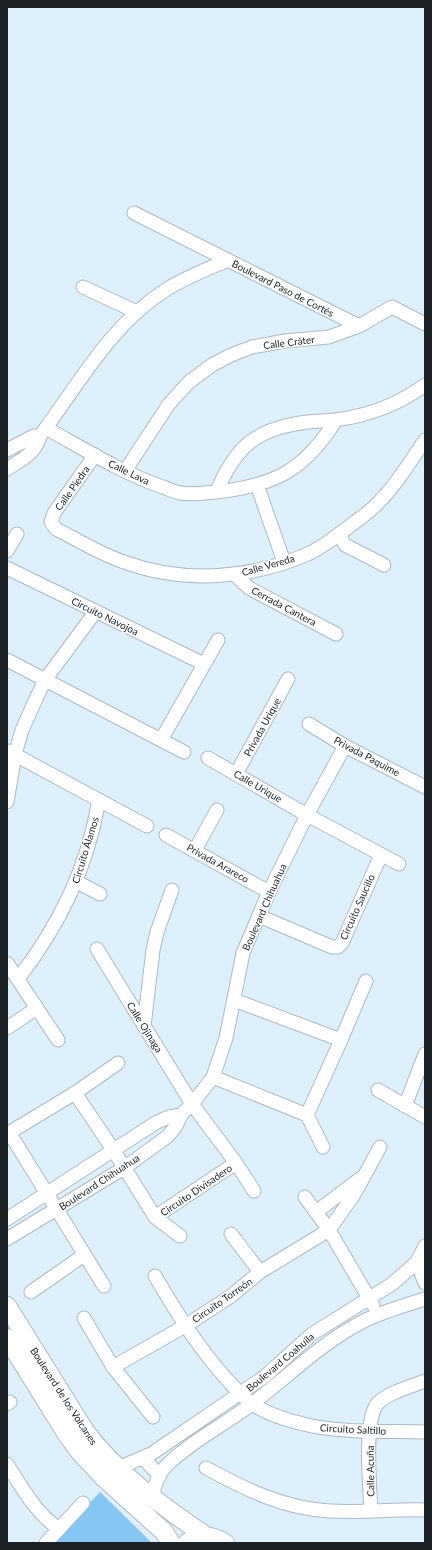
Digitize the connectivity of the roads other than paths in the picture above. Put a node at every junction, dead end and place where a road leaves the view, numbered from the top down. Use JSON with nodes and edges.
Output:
{"nodes":[{"id":1,"x":134,"y":213,"type":"dead end"},
{"id":2,"x":228,"y":260,"type":"junction"},
{"id":3,"x":83,"y":287,"type":"dead end"},
{"id":4,"x":137,"y":312,"type":"junction"},
{"id":5,"x":425,"y":324,"type":"edge"},
{"id":6,"x":359,"y":326,"type":"junction"},
{"id":7,"x":425,"y":385,"type":"edge"},
{"id":8,"x":336,"y":420,"type":"junction"},
{"id":9,"x":43,"y":432,"type":"junction"},
{"id":10,"x":425,"y":440,"type":"edge"},
{"id":11,"x":7,"y":450,"type":"edge"},
{"id":12,"x":95,"y":455,"type":"junction"},
{"id":13,"x":7,"y":469,"type":"edge"},
{"id":14,"x":125,"y":471,"type":"junction"},
{"id":15,"x":257,"y":485,"type":"junction"},
{"id":16,"x":217,"y":491,"type":"junction"},
{"id":17,"x":51,"y":522,"type":"joint"},
{"id":18,"x":17,"y":534,"type":"dead end"},
{"id":19,"x":339,"y":534,"type":"junction"},
{"id":20,"x":7,"y":551,"type":"edge"},
{"id":21,"x":284,"y":562,"type":"junction"},
{"id":22,"x":384,"y":565,"type":"dead end"},
{"id":23,"x":7,"y":568,"type":"edge"},
{"id":24,"x":234,"y":574,"type":"junction"},
{"id":25,"x":96,"y":611,"type":"junction"},
{"id":26,"x":336,"y":634,"type":"dead end"},
{"id":27,"x":218,"y":640,"type":"dead end"},
{"id":28,"x":7,"y":660,"type":"edge"},
{"id":29,"x":204,"y":664,"type":"junction"},
{"id":30,"x":288,"y":679,"type":"dead end"},
{"id":31,"x":45,"y":680,"type":"junction"},
{"id":32,"x":309,"y":724,"type":"dead end"},
{"id":33,"x":161,"y":740,"type":"junction"},
{"id":34,"x":346,"y":746,"type":"junction"},
{"id":35,"x":11,"y":752,"type":"edge"},
{"id":36,"x":184,"y":752,"type":"dead end"},
{"id":37,"x":208,"y":758,"type":"dead end"},
{"id":38,"x":236,"y":774,"type":"junction"},
{"id":39,"x":425,"y":787,"type":"edge"},
{"id":40,"x":99,"y":800,"type":"junction"},
{"id":41,"x":7,"y":802,"type":"edge"},
{"id":42,"x":217,"y":810,"type":"dead end"},
{"id":43,"x":307,"y":815,"type":"junction"},
{"id":44,"x":147,"y":826,"type":"dead end"},
{"id":45,"x":166,"y":835,"type":"dead end"},
{"id":46,"x":195,"y":850,"type":"junction"},
{"id":47,"x":381,"y":855,"type":"junction"},
{"id":48,"x":399,"y":864,"type":"dead end"},
{"id":49,"x":76,"y":882,"type":"junction"},
{"id":50,"x":172,"y":890,"type":"dead end"},
{"id":51,"x":269,"y":892,"type":"junction"},
{"id":52,"x":100,"y":894,"type":"dead end"},
{"id":53,"x":259,"y":916,"type":"junction"},
{"id":54,"x":96,"y":949,"type":"dead end"},
{"id":55,"x":7,"y":964,"type":"edge"},
{"id":56,"x":18,"y":980,"type":"junction"},
{"id":57,"x":366,"y":981,"type":"dead end"},
{"id":58,"x":234,"y":1000,"type":"junction"},
{"id":59,"x":37,"y":1008,"type":"junction"},
{"id":60,"x":144,"y":1026,"type":"junction"},
{"id":61,"x":7,"y":1028,"type":"edge"},
{"id":62,"x":58,"y":1040,"type":"dead end"},
{"id":63,"x":341,"y":1040,"type":"junction"},
{"id":64,"x":425,"y":1054,"type":"edge"},
{"id":65,"x":118,"y":1063,"type":"dead end"},
{"id":66,"x":213,"y":1077,"type":"junction"},
{"id":67,"x":378,"y":1090,"type":"dead end"},
{"id":68,"x":75,"y":1093,"type":"junction"},
{"id":69,"x":192,"y":1104,"type":"junction"},
{"id":70,"x":405,"y":1106,"type":"junction"},
{"id":71,"x":181,"y":1115,"type":"junction"},
{"id":72,"x":307,"y":1116,"type":"junction"},
{"id":73,"x":425,"y":1117,"type":"edge"},
{"id":74,"x":323,"y":1147,"type":"dead end"},
{"id":75,"x":380,"y":1147,"type":"dead end"},
{"id":76,"x":114,"y":1151,"type":"junction"},
{"id":77,"x":236,"y":1163,"type":"junction"},
{"id":78,"x":124,"y":1168,"type":"junction"},
{"id":79,"x":363,"y":1177,"type":"junction"},
{"id":80,"x":254,"y":1191,"type":"dead end"},
{"id":81,"x":46,"y":1194,"type":"junction"},
{"id":82,"x":305,"y":1197,"type":"dead end"},
{"id":83,"x":56,"y":1210,"type":"junction"},
{"id":84,"x":316,"y":1212,"type":"junction"},
{"id":85,"x":155,"y":1217,"type":"junction"},
{"id":86,"x":7,"y":1219,"type":"edge"},
{"id":87,"x":328,"y":1230,"type":"junction"},
{"id":88,"x":231,"y":1234,"type":"dead end"},
{"id":89,"x":180,"y":1236,"type":"dead end"},
{"id":90,"x":7,"y":1239,"type":"edge"},
{"id":91,"x":425,"y":1246,"type":"edge"},
{"id":92,"x":84,"y":1255,"type":"junction"},
{"id":93,"x":417,"y":1262,"type":"junction"},
{"id":94,"x":260,"y":1272,"type":"junction"},
{"id":95,"x":155,"y":1276,"type":"dead end"},
{"id":96,"x":425,"y":1283,"type":"edge"},
{"id":97,"x":104,"y":1286,"type":"dead end"},
{"id":98,"x":31,"y":1292,"type":"dead end"},
{"id":99,"x":369,"y":1299,"type":"junction"},
{"id":100,"x":425,"y":1299,"type":"edge"},
{"id":101,"x":7,"y":1306,"type":"edge"},
{"id":102,"x":379,"y":1314,"type":"junction"},
{"id":103,"x":84,"y":1318,"type":"dead end"},
{"id":104,"x":184,"y":1326,"type":"junction"},
{"id":105,"x":7,"y":1338,"type":"edge"},
{"id":106,"x":113,"y":1367,"type":"junction"},
{"id":107,"x":425,"y":1382,"type":"edge"},
{"id":108,"x":241,"y":1394,"type":"junction"},
{"id":109,"x":252,"y":1404,"type":"junction"},
{"id":110,"x":153,"y":1417,"type":"dead end"},
{"id":111,"x":369,"y":1430,"type":"junction"},
{"id":112,"x":425,"y":1432,"type":"edge"},
{"id":113,"x":143,"y":1458,"type":"junction"},
{"id":114,"x":7,"y":1464,"type":"edge"},
{"id":115,"x":206,"y":1468,"type":"dead end"},
{"id":116,"x":110,"y":1472,"type":"junction"},
{"id":117,"x":159,"y":1475,"type":"junction"},
{"id":118,"x":152,"y":1497,"type":"junction"},
{"id":119,"x":84,"y":1503,"type":"dead end"},
{"id":120,"x":425,"y":1510,"type":"edge"},
{"id":121,"x":371,"y":1511,"type":"junction"},
{"id":122,"x":180,"y":1519,"type":"junction"},
{"id":123,"x":59,"y":1529,"type":"junction"},
{"id":124,"x":206,"y":1536,"type":"junction"},
{"id":125,"x":168,"y":1537,"type":"edge"},
{"id":126,"x":46,"y":1543,"type":"edge"},
{"id":127,"x":187,"y":1543,"type":"edge"},
{"id":128,"x":225,"y":1543,"type":"edge"}],
"edges":[{"from":1,"to":2,"type":"street"},
{"from":2,"to":4,"type":"street","name":"Boulevard Paso de Cortés"},
{"from":2,"to":6,"type":"street","name":"Boulevard Paso de Cortés"},
{"from":3,"to":4,"type":"street"},
{"from":4,"to":9,"type":"street","name":"Boulevard Paso de Cortés"},
{"from":5,"to":6,"type":"street","name":"Calle Cráter"},
{"from":6,"to":14,"type":"street","name":"Calle Cráter"},
{"from":7,"to":8,"type":"street"},
{"from":8,"to":15,"type":"street","name":"Calle Lava"},
{"from":8,"to":16,"type":"street"},
{"from":9,"to":11,"type":"street"},
{"from":9,"to":12,"type":"street","name":"Calle Lava"},
{"from":9,"to":13,"type":"street","name":"Boulevard Paso de Cortés"},
{"from":10,"to":19,"type":"street","name":"Calle Vereda"},
{"from":12,"to":14,"type":"street","name":"Calle Lava"},
{"from":12,"to":17,"type":"street","name":"Calle Piedra"},
{"from":14,"to":16,"type":"street","name":"Calle Lava"},
{"from":15,"to":16,"type":"street","name":"Calle Lava"},
{"from":15,"to":21,"type":"street"},
{"from":17,"to":24,"type":"street","name":"Calle Vereda"},
{"from":18,"to":20,"type":"street"},
{"from":19,"to":21,"type":"street","name":"Calle Vereda"},
{"from":19,"to":22,"type":"street"},
{"from":21,"to":24,"type":"street","name":"Calle Vereda"},
{"from":23,"to":25,"type":"street","name":"Circuito Navojoa"},
{"from":24,"to":26,"type":"street","name":"Cerrada Cantera"},
{"from":25,"to":29,"type":"street","name":"Circuito Navojoa"},
{"from":25,"to":31,"type":"street"},
{"from":27,"to":29,"type":"street"},
{"from":28,"to":31,"type":"street"},
{"from":29,"to":33,"type":"street"},
{"from":30,"to":38,"type":"street","name":"Privada Urique"},
{"from":31,"to":33,"type":"street"},
{"from":31,"to":35,"type":"street"},
{"from":32,"to":34,"type":"street","name":"Privada Paquime"},
{"from":33,"to":36,"type":"street"},
{"from":34,"to":39,"type":"street","name":"Privada Paquime"},
{"from":34,"to":43,"type":"street","name":"Boulevard Chihuahua"},
{"from":35,"to":40,"type":"street"},
{"from":35,"to":41,"type":"street"},
{"from":37,"to":38,"type":"street","name":"Calle Urique"},
{"from":38,"to":43,"type":"street","name":"Calle Urique"},
{"from":40,"to":44,"type":"street"},
{"from":40,"to":49,"type":"street","name":"Circuito Álamos"},
{"from":42,"to":46,"type":"street"},
{"from":43,"to":47,"type":"street"},
{"from":43,"to":51,"type":"street","name":"Boulevard Chihuahua"},
{"from":45,"to":46,"type":"street","name":"Privada Arareco"},
{"from":46,"to":51,"type":"street","name":"Privada Arareco"},
{"from":47,"to":48,"type":"street"},
{"from":47,"to":53,"type":"street","name":"Circuito Saucillo"},
{"from":49,"to":52,"type":"street"},
{"from":49,"to":56,"type":"street","name":"Circuito Álamos"},
{"from":50,"to":60,"type":"street"},
{"from":51,"to":53,"type":"street","name":"Boulevard Chihuahua"},
{"from":53,"to":58,"type":"street","name":"Boulevard Chihuahua"},
{"from":54,"to":60,"type":"street","name":"Calle Ojinaga"},
{"from":55,"to":56,"type":"street"},
{"from":56,"to":59,"type":"street"},
{"from":57,"to":63,"type":"street"},
{"from":58,"to":63,"type":"street"},
{"from":58,"to":66,"type":"street","name":"Boulevard Chihuahua"},
{"from":59,"to":61,"type":"street"},
{"from":59,"to":62,"type":"street"},
{"from":60,"to":69,"type":"street","name":"Calle Ojinaga"},
{"from":63,"to":72,"type":"street"},
{"from":64,"to":70,"type":"street"},
{"from":65,"to":68,"type":"street"},
{"from":66,"to":69,"type":"street","name":"Boulevard Chihuahua"},
{"from":66,"to":72,"type":"street"},
{"from":67,"to":70,"type":"street"},
{"from":68,"to":76,"type":"street","name":"Circuito Divisadero"},
{"from":68,"to":81,"type":"street"},
{"from":69,"to":71,"type":"street","name":"Boulevard Chihuahua"},
{"from":69,"to":77,"type":"street","name":"Circuito Divisadero"},
{"from":70,"to":73,"type":"street"},
{"from":71,"to":76,"type":"street","name":"Boulevard Chihuahua"},
{"from":71,"to":78,"type":"street","name":"Boulevard Chihuahua"},
{"from":72,"to":74,"type":"street"},
{"from":75,"to":79,"type":"street"},
{"from":76,"to":78,"type":"street","name":"Circuito Divisadero"},
{"from":76,"to":81,"type":"street","name":"Boulevard Chihuahua"},
{"from":77,"to":80,"type":"street","name":"Circuito Divisadero"},
{"from":77,"to":85,"type":"street","name":"Circuito Divisadero"},
{"from":78,"to":83,"type":"street","name":"Boulevard Chihuahua"},
{"from":78,"to":85,"type":"street","name":"Circuito Divisadero"},
{"from":79,"to":84,"type":"street"},
{"from":79,"to":87,"type":"street"},
{"from":81,"to":83,"type":"street"},
{"from":81,"to":86,"type":"street","name":"Boulevard Chihuahua"},
{"from":82,"to":84,"type":"street"},
{"from":83,"to":90,"type":"street","name":"Boulevard Chihuahua"},
{"from":83,"to":92,"type":"street"},
{"from":84,"to":87,"type":"street"},
{"from":85,"to":89,"type":"street","name":"Circuito Divisadero"},
{"from":87,"to":94,"type":"street","name":"Circuito Torreón"},
{"from":87,"to":99,"type":"street"},
{"from":88,"to":94,"type":"street"},
{"from":91,"to":93,"type":"street","name":"Boulevard Coahuila"},
{"from":92,"to":97,"type":"street"},
{"from":92,"to":98,"type":"street"},
{"from":93,"to":96,"type":"street"},
{"from":93,"to":99,"type":"street","name":"Boulevard Coahuila"},
{"from":94,"to":104,"type":"street","name":"Circuito Torreón"},
{"from":95,"to":104,"type":"street","name":"Circuito Saltillo"},
{"from":99,"to":102,"type":"street"},
{"from":99,"to":108,"type":"street","name":"Boulevard Coahuila"},
{"from":100,"to":102,"type":"street","name":"Boulevard Coahuila"},
{"from":101,"to":116,"type":"street","name":"Boulevard de los Volcanes"},
{"from":102,"to":109,"type":"street","name":"Boulevard Coahuila"},
{"from":103,"to":106,"type":"street"},
{"from":104,"to":106,"type":"street","name":"Circuito Torreón"},
{"from":104,"to":108,"type":"street","name":"Circuito Saltillo"},
{"from":105,"to":116,"type":"street","name":"Boulevard de los Volcanes"},
{"from":106,"to":110,"type":"street"},
{"from":107,"to":111,"type":"street","name":"Calle Acuña"},
{"from":108,"to":109,"type":"street","name":"Circuito Saltillo"},
{"from":108,"to":113,"type":"street","name":"Boulevard Coahuila"},
{"from":109,"to":111,"type":"street","name":"Circuito Saltillo"},
{"from":109,"to":117,"type":"street","name":"Boulevard Coahuila"},
{"from":111,"to":112,"type":"street","name":"Circuito Saltillo"},
{"from":111,"to":121,"type":"street","name":"Calle Acuña"},
{"from":113,"to":116,"type":"street","name":"Boulevard Coahuila"},
{"from":113,"to":117,"type":"street"},
{"from":114,"to":123,"type":"street"},
{"from":115,"to":121,"type":"street"},
{"from":116,"to":118,"type":"street","name":"Boulevard de los Volcanes"},
{"from":116,"to":125,"type":"street","name":"Boulevard de los Volcanes"},
{"from":117,"to":118,"type":"street","name":"Boulevard Coahuila"},
{"from":118,"to":122,"type":"street","name":"Boulevard de los Volcanes"},
{"from":119,"to":123,"type":"street"},
{"from":120,"to":121,"type":"street"},
{"from":122,"to":124,"type":"street","name":"Boulevard de los Volcanes"},
{"from":122,"to":125,"type":"street"},
{"from":123,"to":126,"type":"street"},
{"from":124,"to":127,"type":"street"},
{"from":124,"to":128,"type":"street","name":"Boulevard de los Volcanes"}]}
